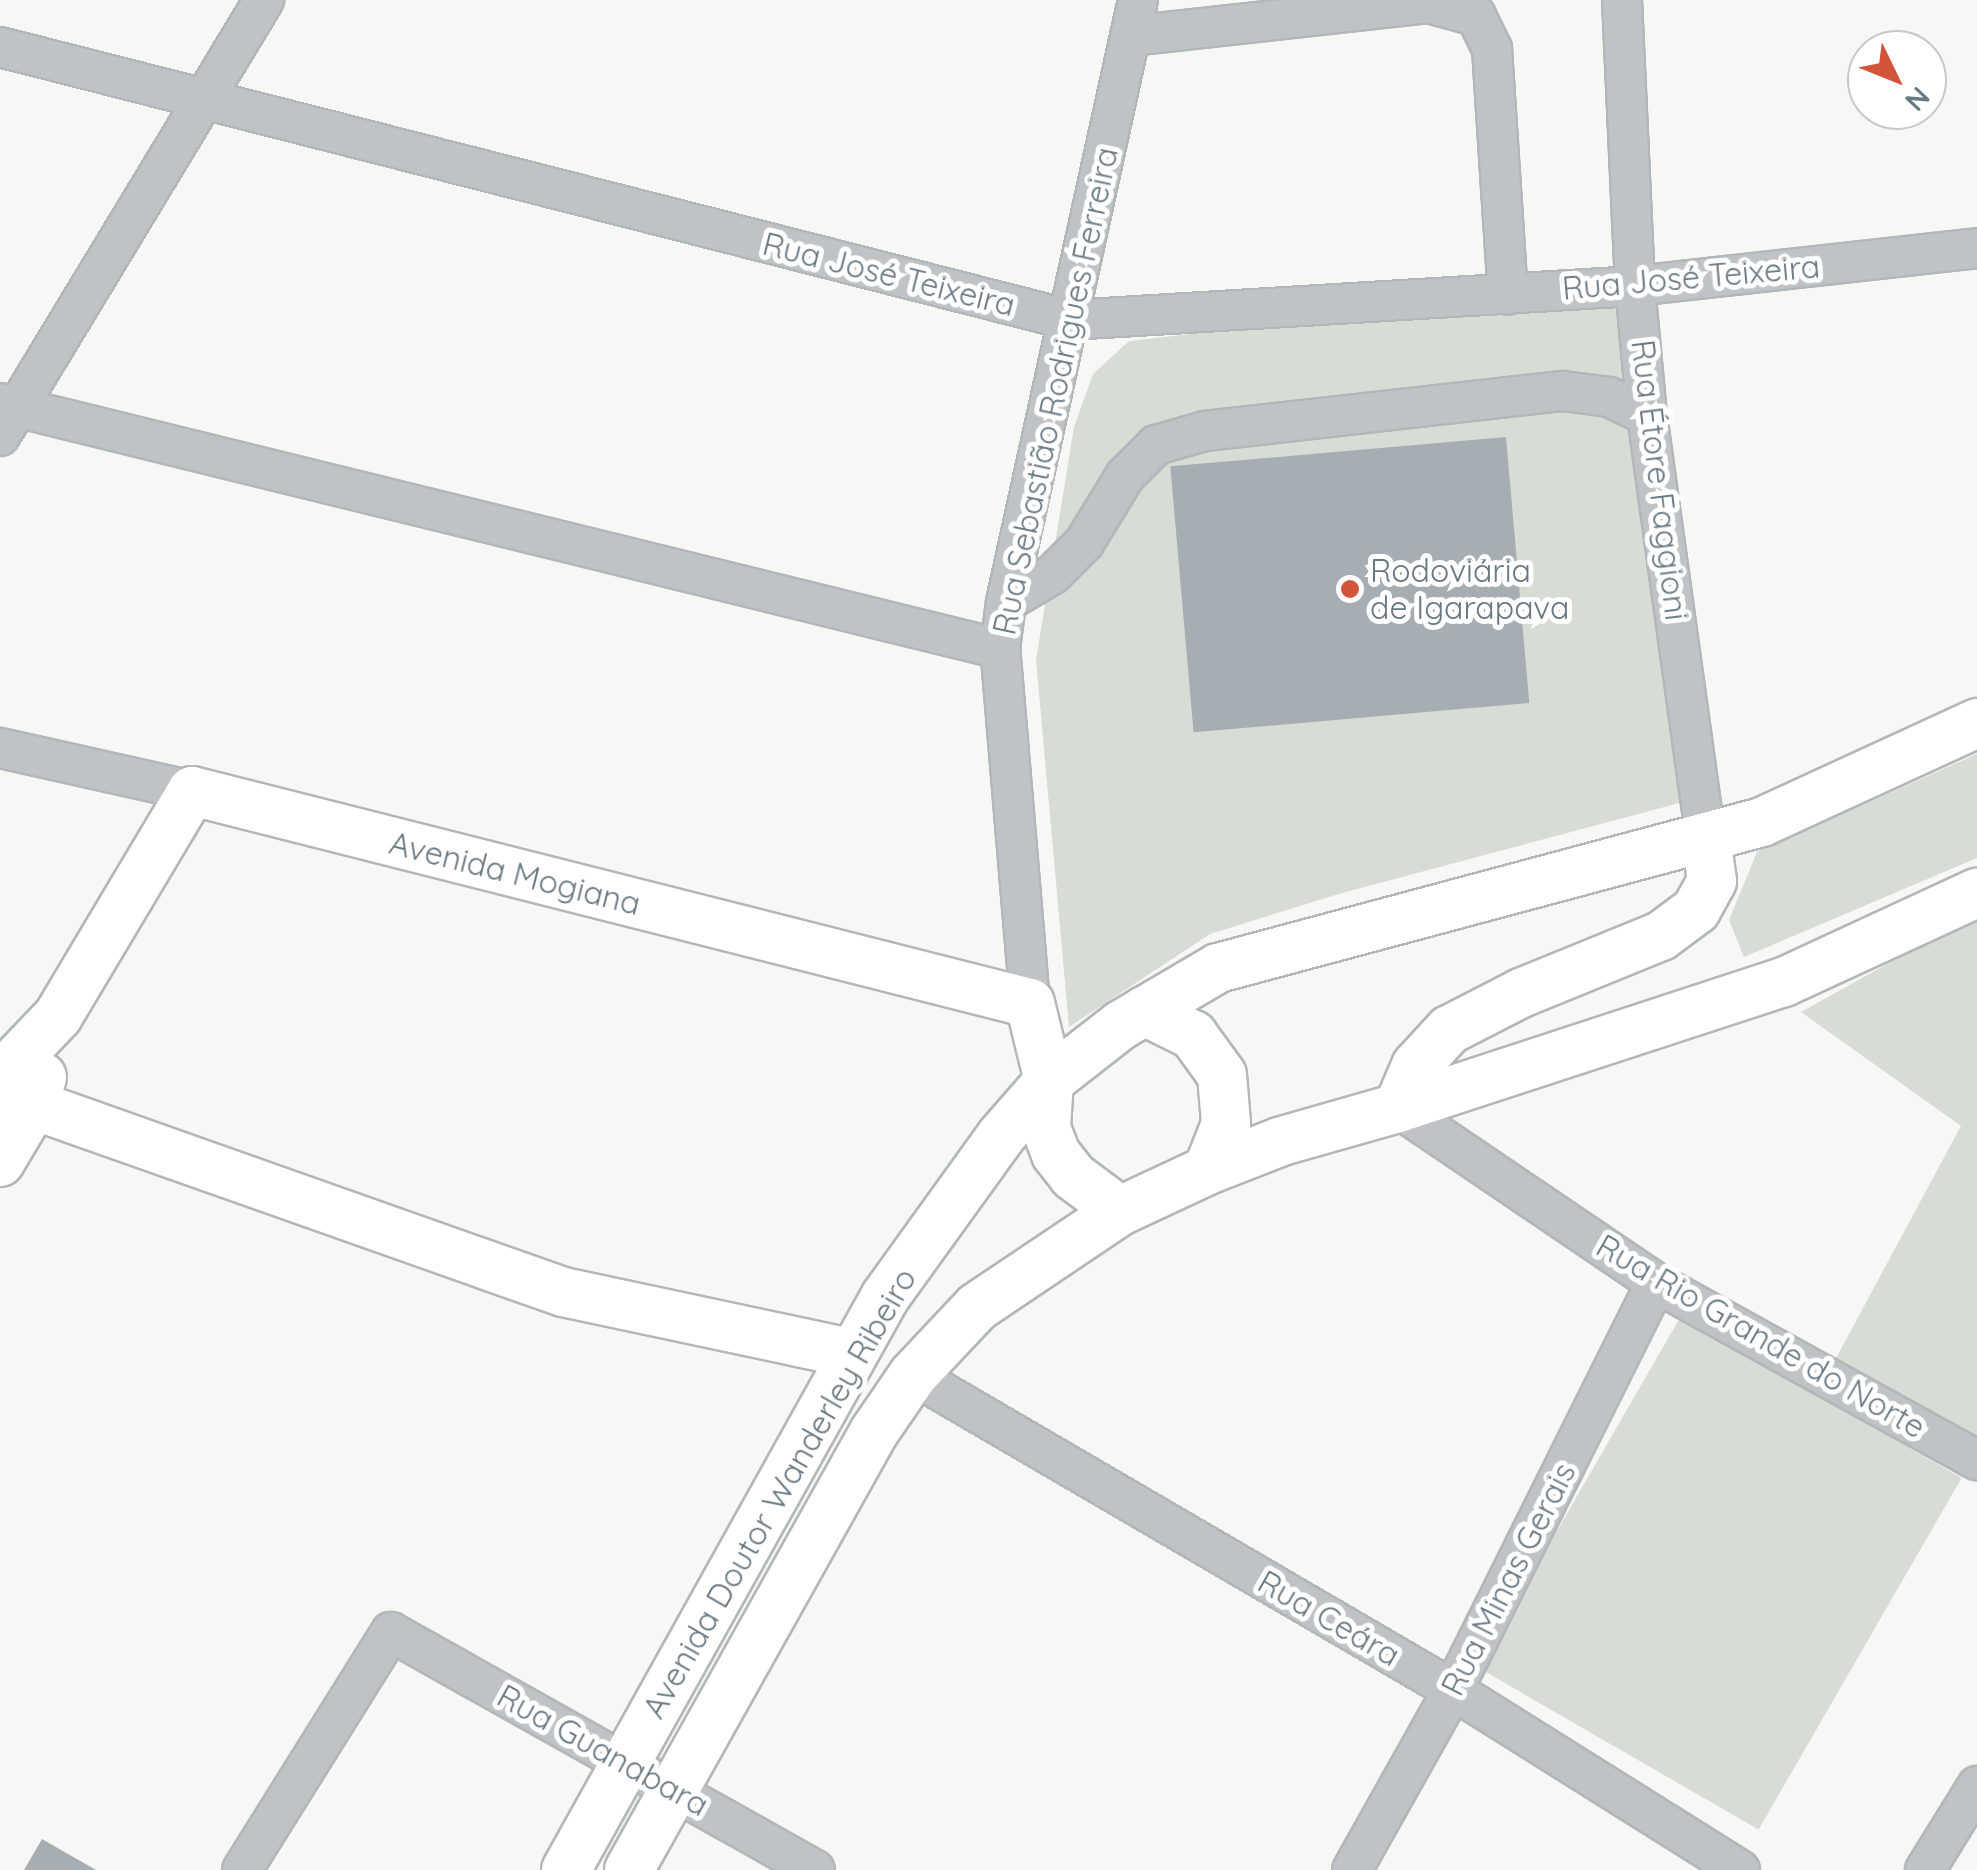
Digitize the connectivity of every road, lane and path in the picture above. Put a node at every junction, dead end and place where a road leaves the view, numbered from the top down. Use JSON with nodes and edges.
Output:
{"nodes":[{"id":1,"x":264,"y":0,"type":"edge"},
{"id":2,"x":1622,"y":0,"type":"edge"},
{"id":3,"x":1131,"y":10,"type":"edge"},
{"id":4,"x":0,"y":47,"type":"edge"},
{"id":5,"x":203,"y":101,"type":"junction"},
{"id":6,"x":1977,"y":248,"type":"edge"},
{"id":7,"x":1636,"y":286,"type":"junction"},
{"id":8,"x":1508,"y":294,"type":"junction"},
{"id":9,"x":1070,"y":320,"type":"junction"},
{"id":10,"x":6,"y":415,"type":"edge"},
{"id":11,"x":1647,"y":415,"type":"junction"},
{"id":12,"x":1006,"y":602,"type":"junction"},
{"id":13,"x":1000,"y":649,"type":"junction"},
{"id":14,"x":1977,"y":722,"type":"edge"},
{"id":15,"x":0,"y":748,"type":"edge"},
{"id":16,"x":192,"y":791,"type":"junction"},
{"id":17,"x":1706,"y":839,"type":"junction"},
{"id":18,"x":1977,"y":894,"type":"edge"},
{"id":19,"x":1030,"y":1003,"type":"junction"},
{"id":20,"x":1144,"y":1010,"type":"junction"},
{"id":21,"x":1049,"y":1081,"type":"junction"},
{"id":22,"x":11,"y":1092,"type":"edge"},
{"id":23,"x":1398,"y":1108,"type":"junction"},
{"id":24,"x":0,"y":1162,"type":"edge"},
{"id":25,"x":1208,"y":1170,"type":"junction"},
{"id":26,"x":1120,"y":1211,"type":"junction"},
{"id":27,"x":1656,"y":1283,"type":"junction"},
{"id":28,"x":851,"y":1353,"type":"junction"},
{"id":29,"x":914,"y":1375,"type":"junction"},
{"id":30,"x":1977,"y":1460,"type":"edge"},
{"id":31,"x":1454,"y":1690,"type":"junction"},
{"id":32,"x":626,"y":1762,"type":"junction"},
{"id":33,"x":1977,"y":1786,"type":"edge"},
{"id":34,"x":675,"y":1790,"type":"junction"},
{"id":35,"x":242,"y":1870,"type":"edge"},
{"id":36,"x":566,"y":1870,"type":"edge"},
{"id":37,"x":629,"y":1870,"type":"edge"},
{"id":38,"x":815,"y":1870,"type":"edge"},
{"id":39,"x":1352,"y":1870,"type":"edge"},
{"id":40,"x":1740,"y":1870,"type":"edge"},
{"id":41,"x":1925,"y":1870,"type":"edge"}],
"edges":[{"from":1,"to":5,"type":"street"},
{"from":2,"to":7,"type":"street","name":"Rua Étore Faggioni"},
{"from":3,"to":8,"type":"street"},
{"from":3,"to":9,"type":"street","name":"Rua Sebastião Rodrigues Ferreira"},
{"from":4,"to":5,"type":"street","name":"Rua José Teixeira"},
{"from":5,"to":9,"type":"street","name":"Rua José Teixeira"},
{"from":5,"to":10,"type":"street"},
{"from":6,"to":7,"type":"street","name":"Rua José Teixeira"},
{"from":7,"to":8,"type":"street","name":"Rua José Teixeira"},
{"from":7,"to":11,"type":"street","name":"Rua Étore Faggioni"},
{"from":8,"to":9,"type":"street","name":"Rua José Teixeira"},
{"from":9,"to":12,"type":"street","name":"Rua Sebastião Rodrigues Ferreira"},
{"from":10,"to":13,"type":"street"},
{"from":11,"to":12,"type":"street"},
{"from":11,"to":17,"type":"street","name":"Rua Étore Faggioni"},
{"from":12,"to":13,"type":"street","name":"Rua Sebastião Rodrigues Ferreira"},
{"from":13,"to":19,"type":"street","name":"Rua Sebastião Rodrigues Ferreira"},
{"from":14,"to":17,"type":"main road"},
{"from":15,"to":16,"type":"street","name":"Avenida Mogiana"},
{"from":16,"to":19,"type":"main road","name":"Avenida Mogiana"},
{"from":16,"to":22,"type":"main road"},
{"from":17,"to":20,"type":"main road"},
{"from":17,"to":23,"type":"main road"},
{"from":18,"to":23,"type":"main road"},
{"from":19,"to":21,"type":"main road","name":"Rua Sebastião Rodrigues Ferreira"},
{"from":20,"to":21,"type":"main road"},
{"from":20,"to":25,"type":"main road"},
{"from":21,"to":26,"type":"main road"},
{"from":21,"to":28,"type":"main road","name":"Avenida Doutor Wanderley Ribeiro"},
{"from":22,"to":24,"type":"main road"},
{"from":22,"to":28,"type":"main road"},
{"from":23,"to":25,"type":"main road"},
{"from":23,"to":27,"type":"street","name":"Rua Rio Grande do Norte"},
{"from":25,"to":26,"type":"main road"},
{"from":26,"to":29,"type":"main road","name":"Avenida Doutor Wanderley Ribeiro"},
{"from":27,"to":30,"type":"street","name":"Rua Rio Grande do Norte"},
{"from":27,"to":31,"type":"street","name":"Rua Minas Gerais"},
{"from":28,"to":32,"type":"main road","name":"Avenida Doutor Wanderley Ribeiro"},
{"from":29,"to":31,"type":"street","name":"Rua Ceára"},
{"from":29,"to":34,"type":"main road","name":"Avenida Doutor Wanderley Ribeiro"},
{"from":31,"to":39,"type":"street","name":"Rua Minas Gerais"},
{"from":31,"to":40,"type":"street","name":"Rua Ceára"},
{"from":32,"to":34,"type":"street","name":"Rua Guanabara"},
{"from":32,"to":35,"type":"street","name":"Rua Guanabara"},
{"from":32,"to":36,"type":"main road","name":"Avenida Doutor Wanderley Ribeiro"},
{"from":33,"to":41,"type":"street"},
{"from":34,"to":37,"type":"main road","name":"Avenida Doutor Wanderley Ribeiro"},
{"from":34,"to":38,"type":"street","name":"Rua Guanabara"}]}
